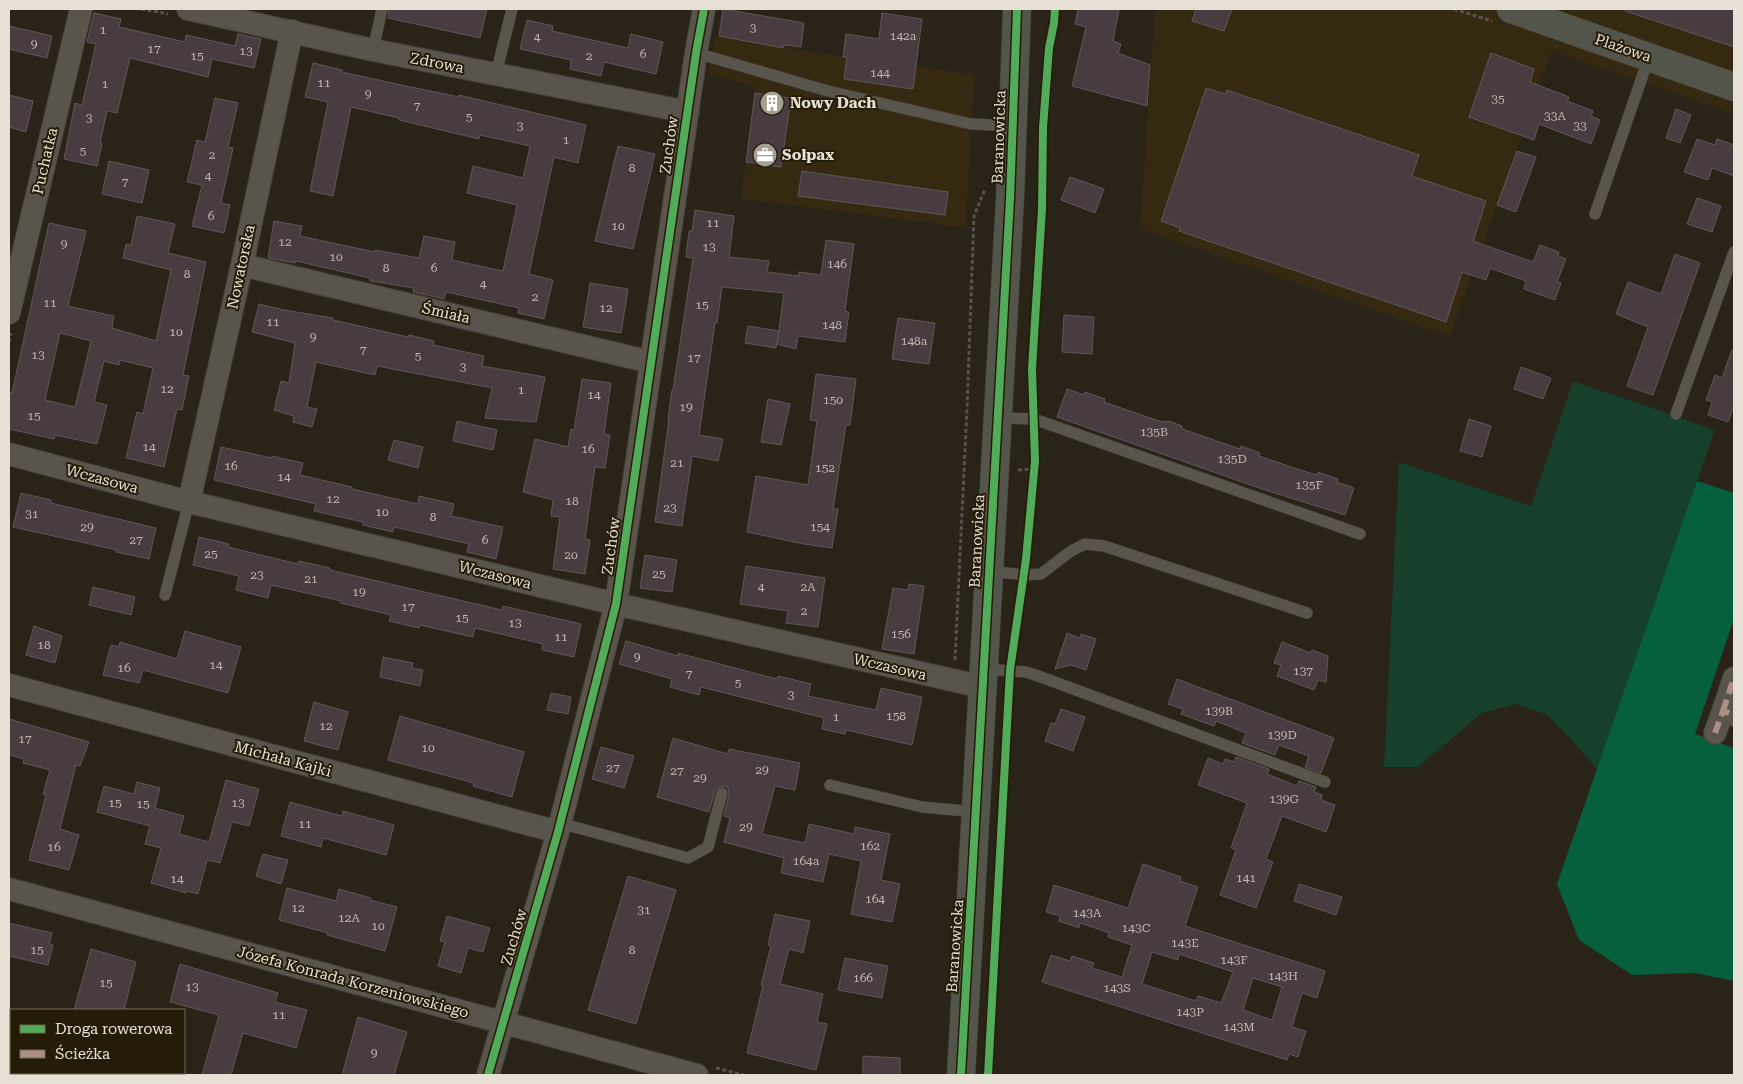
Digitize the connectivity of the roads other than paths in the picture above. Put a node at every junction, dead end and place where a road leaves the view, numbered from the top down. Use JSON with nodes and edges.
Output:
{"nodes":[{"id":1,"x":80,"y":9,"type":"edge"},
{"id":2,"x":188,"y":9,"type":"edge"},
{"id":3,"x":382,"y":9,"type":"edge"},
{"id":4,"x":512,"y":9,"type":"edge"},
{"id":5,"x":704,"y":9,"type":"edge"},
{"id":6,"x":1017,"y":9,"type":"edge"},
{"id":7,"x":1511,"y":9,"type":"edge"},
{"id":8,"x":292,"y":31,"type":"junction"},
{"id":9,"x":373,"y":50,"type":"junction"},
{"id":10,"x":696,"y":53,"type":"junction"},
{"id":11,"x":1649,"y":57,"type":"junction"},
{"id":12,"x":496,"y":74,"type":"junction"},
{"id":13,"x":1734,"y":87,"type":"edge"},
{"id":14,"x":688,"y":112,"type":"junction"},
{"id":15,"x":1013,"y":126,"type":"junction"},
{"id":16,"x":1595,"y":214,"type":"dead end"},
{"id":17,"x":1734,"y":252,"type":"edge"},
{"id":18,"x":242,"y":265,"type":"junction"},
{"id":19,"x":9,"y":313,"type":"edge"},
{"id":20,"x":650,"y":362,"type":"junction"},
{"id":21,"x":1676,"y":414,"type":"dead end"},
{"id":22,"x":997,"y":418,"type":"junction"},
{"id":23,"x":9,"y":454,"type":"edge"},
{"id":24,"x":189,"y":502,"type":"junction"},
{"id":25,"x":1360,"y":534,"type":"dead end"},
{"id":26,"x":989,"y":571,"type":"junction"},
{"id":27,"x":165,"y":595,"type":"dead end"},
{"id":28,"x":616,"y":604,"type":"junction"},
{"id":29,"x":1307,"y":613,"type":"dead end"},
{"id":30,"x":984,"y":678,"type":"junction"},
{"id":31,"x":1734,"y":678,"type":"edge"},
{"id":32,"x":9,"y":685,"type":"edge"},
{"id":33,"x":1728,"y":713,"type":"edge"},
{"id":34,"x":1715,"y":733,"type":"dead end"},
{"id":35,"x":1325,"y":782,"type":"dead end"},
{"id":36,"x":830,"y":785,"type":"dead end"},
{"id":37,"x":722,"y":793,"type":"dead end"},
{"id":38,"x":977,"y":812,"type":"junction"},
{"id":39,"x":559,"y":828,"type":"junction"},
{"id":40,"x":9,"y":889,"type":"edge"},
{"id":41,"x":504,"y":1022,"type":"junction"},
{"id":42,"x":488,"y":1075,"type":"edge"},
{"id":43,"x":697,"y":1075,"type":"edge"},
{"id":44,"x":961,"y":1075,"type":"edge"}],
"edges":[{"from":1,"to":19,"type":"street","name":"Puchatka"},
{"from":2,"to":8,"type":"street","name":"Zdrowa"},
{"from":3,"to":9,"type":"lane"},
{"from":4,"to":12,"type":"lane"},
{"from":5,"to":10,"type":"street","name":"Zuchów"},
{"from":6,"to":15,"type":"street","name":"Baranowicka"},
{"from":7,"to":11,"type":"street","name":"Plażowa"},
{"from":8,"to":9,"type":"street","name":"Zdrowa"},
{"from":8,"to":18,"type":"street","name":"Nowatorska"},
{"from":9,"to":12,"type":"street","name":"Zdrowa"},
{"from":10,"to":14,"type":"street","name":"Zuchów"},
{"from":10,"to":15,"type":"lane"},
{"from":11,"to":13,"type":"street","name":"Plażowa"},
{"from":11,"to":16,"type":"lane"},
{"from":12,"to":14,"type":"street","name":"Zdrowa"},
{"from":14,"to":20,"type":"street","name":"Zuchów"},
{"from":15,"to":22,"type":"street","name":"Baranowicka"},
{"from":17,"to":21,"type":"lane"},
{"from":18,"to":20,"type":"street","name":"Śmiała"},
{"from":18,"to":24,"type":"street","name":"Nowatorska"},
{"from":20,"to":28,"type":"street","name":"Zuchów"},
{"from":22,"to":25,"type":"lane"},
{"from":22,"to":26,"type":"street","name":"Baranowicka"},
{"from":23,"to":24,"type":"street","name":"Wczasowa"},
{"from":24,"to":27,"type":"lane"},
{"from":24,"to":28,"type":"street","name":"Wczasowa"},
{"from":26,"to":29,"type":"lane"},
{"from":26,"to":30,"type":"street","name":"Baranowicka"},
{"from":28,"to":30,"type":"street","name":"Wczasowa"},
{"from":28,"to":39,"type":"street","name":"Zuchów"},
{"from":30,"to":35,"type":"lane"},
{"from":30,"to":38,"type":"street","name":"Baranowicka"},
{"from":31,"to":33,"type":"street"},
{"from":32,"to":39,"type":"street","name":"Michała Kajki"},
{"from":33,"to":34,"type":"street"},
{"from":36,"to":38,"type":"lane"},
{"from":37,"to":39,"type":"lane"},
{"from":38,"to":44,"type":"street","name":"Baranowicka"},
{"from":39,"to":41,"type":"street","name":"Zuchów"},
{"from":40,"to":41,"type":"street","name":"Józefa Konrada Korzeniowskiego"},
{"from":41,"to":42,"type":"street","name":"Zuchów"},
{"from":41,"to":43,"type":"street","name":"Józefa Konrada Korzeniowskiego"}]}
